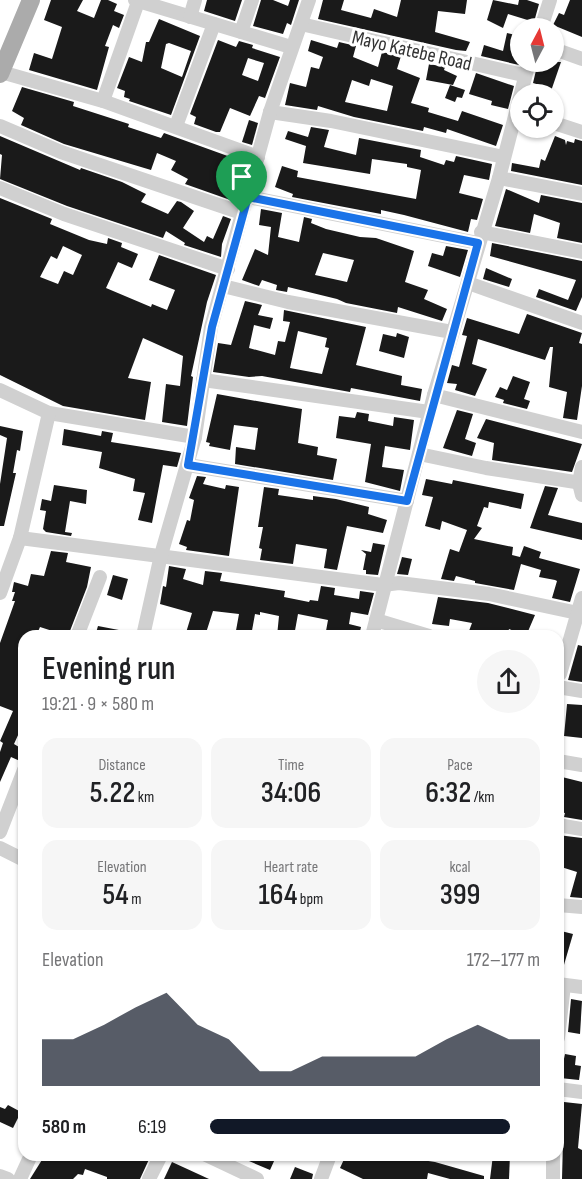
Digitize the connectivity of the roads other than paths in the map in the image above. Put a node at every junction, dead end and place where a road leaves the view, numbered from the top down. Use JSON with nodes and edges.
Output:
{"nodes":[{"id":1,"x":31,"y":0,"type":"edge"},
{"id":2,"x":195,"y":0,"type":"edge"},
{"id":3,"x":252,"y":0,"type":"edge"},
{"id":4,"x":309,"y":0,"type":"edge"},
{"id":5,"x":550,"y":0,"type":"edge"},
{"id":6,"x":136,"y":1,"type":"edge"},
{"id":7,"x":190,"y":17,"type":"junction"},
{"id":8,"x":544,"y":18,"type":"edge"},
{"id":9,"x":214,"y":24,"type":"junction"},
{"id":10,"x":301,"y":24,"type":"junction"},
{"id":11,"x":241,"y":32,"type":"junction"},
{"id":12,"x":5,"y":47,"type":"edge"},
{"id":13,"x":291,"y":47,"type":"junction"},
{"id":14,"x":564,"y":53,"type":"edge"},
{"id":15,"x":582,"y":59,"type":"edge"},
{"id":16,"x":525,"y":72,"type":"edge"},
{"id":17,"x":1,"y":73,"type":"edge"},
{"id":18,"x":524,"y":75,"type":"junction"},
{"id":19,"x":522,"y":84,"type":"edge"},
{"id":20,"x":103,"y":102,"type":"junction"},
{"id":21,"x":270,"y":112,"type":"junction"},
{"id":22,"x":0,"y":126,"type":"edge"},
{"id":23,"x":176,"y":126,"type":"junction"},
{"id":24,"x":564,"y":126,"type":"edge"},
{"id":25,"x":582,"y":132,"type":"edge"},
{"id":26,"x":510,"y":136,"type":"edge"},
{"id":27,"x":258,"y":157,"type":"junction"},
{"id":28,"x":504,"y":157,"type":"junction"},
{"id":29,"x":499,"y":178,"type":"junction"},
{"id":30,"x":0,"y":188,"type":"edge"},
{"id":31,"x":582,"y":194,"type":"edge"},
{"id":32,"x":248,"y":197,"type":"junction"},
{"id":33,"x":242,"y":213,"type":"junction"},
{"id":34,"x":479,"y":238,"type":"junction"},
{"id":35,"x":582,"y":252,"type":"edge"},
{"id":36,"x":228,"y":269,"type":"junction"},
{"id":37,"x":468,"y":283,"type":"junction"},
{"id":38,"x":223,"y":286,"type":"junction"},
{"id":39,"x":582,"y":323,"type":"edge"},
{"id":40,"x":452,"y":332,"type":"junction"},
{"id":41,"x":203,"y":380,"type":"junction"},
{"id":42,"x":0,"y":390,"type":"edge"},
{"id":43,"x":434,"y":394,"type":"junction"},
{"id":44,"x":429,"y":412,"type":"junction"},
{"id":45,"x":49,"y":413,"type":"junction"},
{"id":46,"x":582,"y":432,"type":"edge"},
{"id":47,"x":195,"y":437,"type":"junction"},
{"id":48,"x":419,"y":454,"type":"junction"},
{"id":49,"x":188,"y":465,"type":"junction"},
{"id":50,"x":582,"y":467,"type":"edge"},
{"id":51,"x":581,"y":487,"type":"edge"},
{"id":52,"x":407,"y":501,"type":"junction"},
{"id":53,"x":20,"y":538,"type":"junction"},
{"id":54,"x":161,"y":555,"type":"junction"},
{"id":55,"x":100,"y":577,"type":"dead end"},
{"id":56,"x":383,"y":585,"type":"junction"},
{"id":57,"x":0,"y":593,"type":"edge"},
{"id":58,"x":582,"y":598,"type":"edge"},
{"id":59,"x":580,"y":614,"type":"edge"},
{"id":60,"x":376,"y":620,"type":"junction"},
{"id":61,"x":79,"y":630,"type":"edge"},
{"id":62,"x":144,"y":630,"type":"edge"},
{"id":63,"x":374,"y":630,"type":"edge"},
{"id":64,"x":409,"y":630,"type":"edge"},
{"id":65,"x":564,"y":661,"type":"edge"},
{"id":66,"x":564,"y":681,"type":"edge"},
{"id":67,"x":582,"y":691,"type":"edge"},
{"id":68,"x":564,"y":762,"type":"edge"},
{"id":69,"x":582,"y":765,"type":"edge"},
{"id":70,"x":18,"y":786,"type":"edge"},
{"id":71,"x":564,"y":826,"type":"edge"},
{"id":72,"x":582,"y":830,"type":"edge"},
{"id":73,"x":0,"y":832,"type":"edge"},
{"id":74,"x":0,"y":848,"type":"edge"},
{"id":75,"x":18,"y":857,"type":"edge"},
{"id":76,"x":564,"y":906,"type":"edge"},
{"id":77,"x":582,"y":907,"type":"edge"},
{"id":78,"x":564,"y":985,"type":"edge"},
{"id":79,"x":582,"y":987,"type":"edge"},
{"id":80,"x":564,"y":1090,"type":"edge"},
{"id":81,"x":582,"y":1092,"type":"edge"},
{"id":82,"x":28,"y":1161,"type":"edge"},
{"id":83,"x":158,"y":1161,"type":"edge"},
{"id":84,"x":219,"y":1161,"type":"edge"},
{"id":85,"x":328,"y":1161,"type":"edge"},
{"id":86,"x":553,"y":1161,"type":"edge"},
{"id":87,"x":0,"y":1176,"type":"edge"},
{"id":88,"x":8,"y":1179,"type":"edge"},
{"id":89,"x":20,"y":1179,"type":"edge"},
{"id":90,"x":149,"y":1179,"type":"edge"},
{"id":91,"x":257,"y":1179,"type":"edge"},
{"id":92,"x":321,"y":1179,"type":"edge"},
{"id":93,"x":553,"y":1179,"type":"edge"}],
"edges":[{"from":1,"to":12,"type":"main road"},
{"from":2,"to":7,"type":"street"},
{"from":3,"to":11,"type":"street"},
{"from":4,"to":10,"type":"street"},
{"from":5,"to":8,"type":"street"},
{"from":6,"to":7,"type":"street"},
{"from":6,"to":20,"type":"street"},
{"from":7,"to":9,"type":"street"},
{"from":9,"to":11,"type":"street"},
{"from":9,"to":23,"type":"street"},
{"from":10,"to":13,"type":"street"},
{"from":10,"to":18,"type":"street","name":"Mayo Katebe Road"},
{"from":11,"to":13,"type":"street"},
{"from":12,"to":17,"type":"main road"},
{"from":13,"to":21,"type":"street"},
{"from":14,"to":15,"type":"street"},
{"from":16,"to":18,"type":"street"},
{"from":17,"to":20,"type":"street"},
{"from":18,"to":19,"type":"street"},
{"from":20,"to":23,"type":"street"},
{"from":21,"to":27,"type":"street"},
{"from":21,"to":28,"type":"street"},
{"from":22,"to":33,"type":"street"},
{"from":23,"to":27,"type":"street"},
{"from":24,"to":25,"type":"street"},
{"from":26,"to":28,"type":"street"},
{"from":27,"to":32,"type":"street"},
{"from":28,"to":29,"type":"street"},
{"from":29,"to":31,"type":"street"},
{"from":29,"to":34,"type":"street"},
{"from":30,"to":36,"type":"street"},
{"from":32,"to":33,"type":"street"},
{"from":32,"to":34,"type":"street"},
{"from":33,"to":36,"type":"street"},
{"from":34,"to":35,"type":"street"},
{"from":34,"to":37,"type":"street"},
{"from":36,"to":38,"type":"street"},
{"from":37,"to":39,"type":"street"},
{"from":37,"to":40,"type":"street"},
{"from":38,"to":40,"type":"street"},
{"from":38,"to":41,"type":"street"},
{"from":40,"to":43,"type":"street"},
{"from":41,"to":44,"type":"street"},
{"from":41,"to":47,"type":"street"},
{"from":42,"to":45,"type":"street"},
{"from":43,"to":44,"type":"street"},
{"from":43,"to":46,"type":"street"},
{"from":44,"to":48,"type":"street"},
{"from":45,"to":47,"type":"street"},
{"from":45,"to":53,"type":"street"},
{"from":47,"to":49,"type":"street"},
{"from":48,"to":51,"type":"street"},
{"from":48,"to":52,"type":"street"},
{"from":49,"to":52,"type":"street"},
{"from":49,"to":54,"type":"street"},
{"from":50,"to":51,"type":"street"},
{"from":52,"to":56,"type":"street"},
{"from":53,"to":54,"type":"street"},
{"from":53,"to":57,"type":"street"},
{"from":54,"to":56,"type":"street"},
{"from":54,"to":62,"type":"street"},
{"from":55,"to":61,"type":"street"},
{"from":56,"to":59,"type":"street"},
{"from":56,"to":60,"type":"street"},
{"from":58,"to":59,"type":"street"},
{"from":59,"to":65,"type":"street"},
{"from":60,"to":63,"type":"street"},
{"from":60,"to":64,"type":"street"},
{"from":66,"to":67,"type":"street"},
{"from":68,"to":69,"type":"street"},
{"from":70,"to":73,"type":"street"},
{"from":71,"to":72,"type":"street"},
{"from":74,"to":75,"type":"street"},
{"from":76,"to":77,"type":"street"},
{"from":78,"to":79,"type":"street"},
{"from":80,"to":81,"type":"street"},
{"from":82,"to":89,"type":"street"},
{"from":83,"to":90,"type":"street"},
{"from":84,"to":91,"type":"street"},
{"from":85,"to":92,"type":"street"},
{"from":86,"to":93,"type":"street"},
{"from":87,"to":88,"type":"street"}]}
